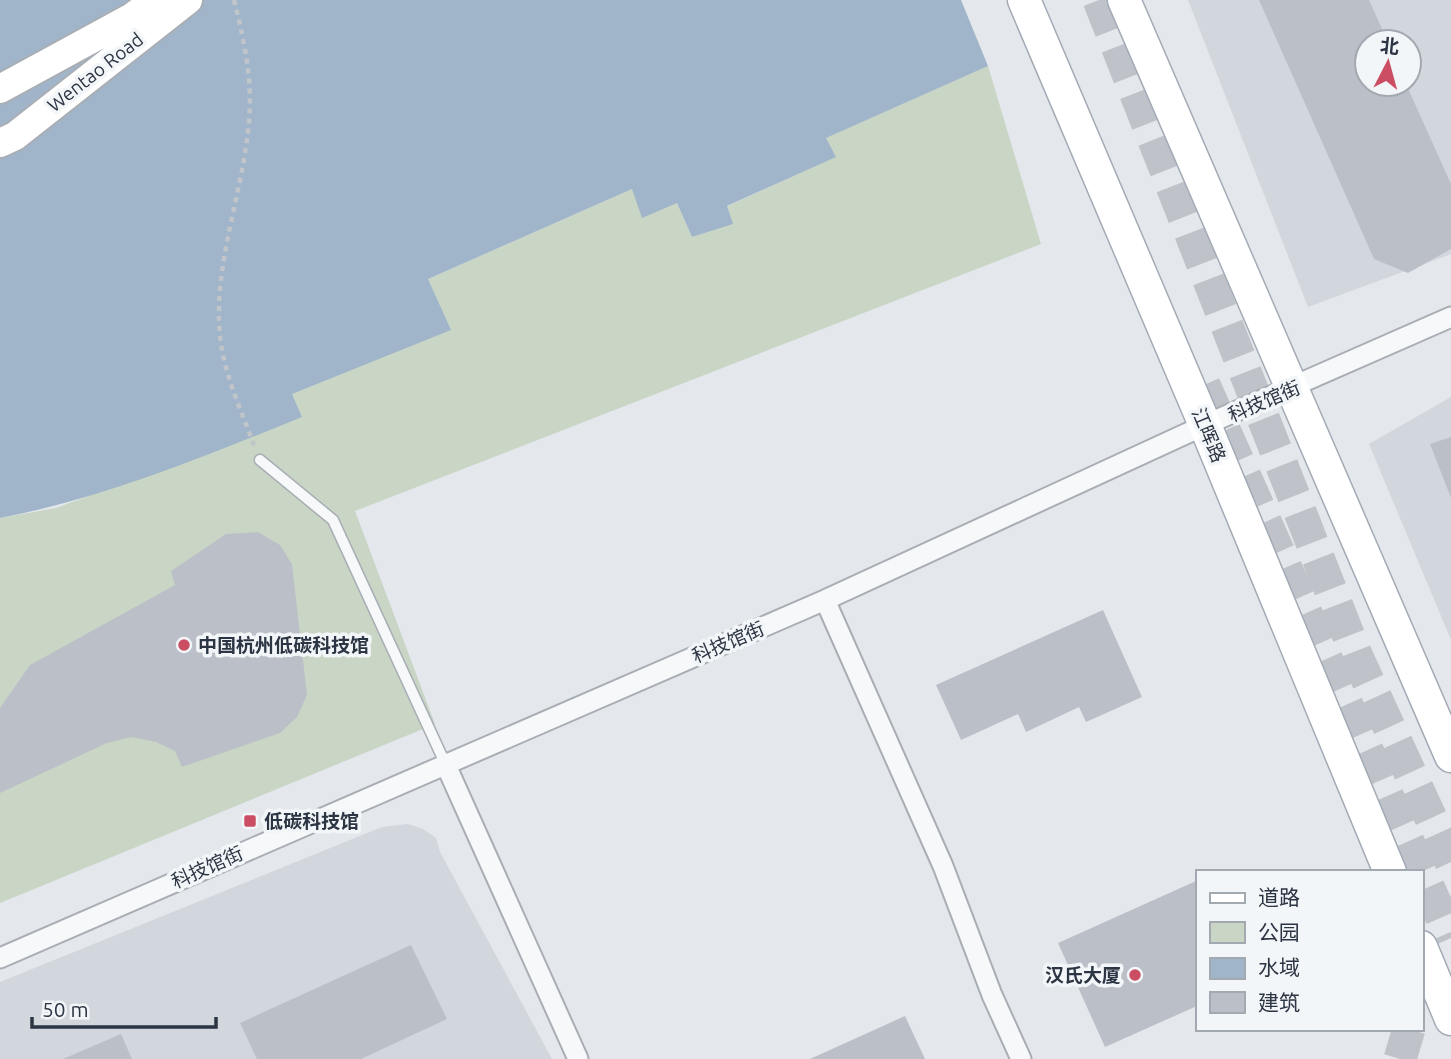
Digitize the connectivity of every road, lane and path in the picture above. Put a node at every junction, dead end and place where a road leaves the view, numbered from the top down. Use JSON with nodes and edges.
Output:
{"nodes":[{"id":1,"x":155,"y":0,"type":"edge"},
{"id":2,"x":188,"y":0,"type":"edge"},
{"id":3,"x":234,"y":0,"type":"edge"},
{"id":4,"x":1024,"y":0,"type":"edge"},
{"id":5,"x":1124,"y":0,"type":"edge"},
{"id":6,"x":0,"y":89,"type":"edge"},
{"id":7,"x":0,"y":143,"type":"edge"},
{"id":8,"x":1451,"y":317,"type":"edge"},
{"id":9,"x":1292,"y":389,"type":"junction"},
{"id":10,"x":1205,"y":425,"type":"junction"},
{"id":11,"x":260,"y":460,"type":"joint"},
{"id":12,"x":825,"y":600,"type":"junction"},
{"id":13,"x":1451,"y":756,"type":"edge"},
{"id":14,"x":445,"y":763,"type":"junction"},
{"id":15,"x":1389,"y":870,"type":"edge"},
{"id":16,"x":1423,"y":952,"type":"edge"},
{"id":17,"x":0,"y":958,"type":"edge"},
{"id":18,"x":1451,"y":1019,"type":"edge"},
{"id":19,"x":578,"y":1059,"type":"edge"},
{"id":20,"x":1021,"y":1059,"type":"edge"}],
"edges":[{"from":1,"to":6,"type":"main road","name":"Wentao Road"},
{"from":2,"to":7,"type":"main road","name":"Wentao Road"},
{"from":3,"to":11,"type":"path"},
{"from":4,"to":10,"type":"main road","name":"江晖路"},
{"from":5,"to":9,"type":"main road"},
{"from":8,"to":9,"type":"street","name":"科技馆街"},
{"from":9,"to":10,"type":"street","name":"科技馆街"},
{"from":9,"to":13,"type":"main road"},
{"from":10,"to":12,"type":"street","name":"科技馆街"},
{"from":10,"to":15,"type":"main road","name":"江晖路"},
{"from":11,"to":14,"type":"lane"},
{"from":12,"to":14,"type":"street","name":"科技馆街"},
{"from":12,"to":20,"type":"street"},
{"from":14,"to":17,"type":"street","name":"科技馆街"},
{"from":14,"to":19,"type":"street"},
{"from":16,"to":18,"type":"main road"}]}
